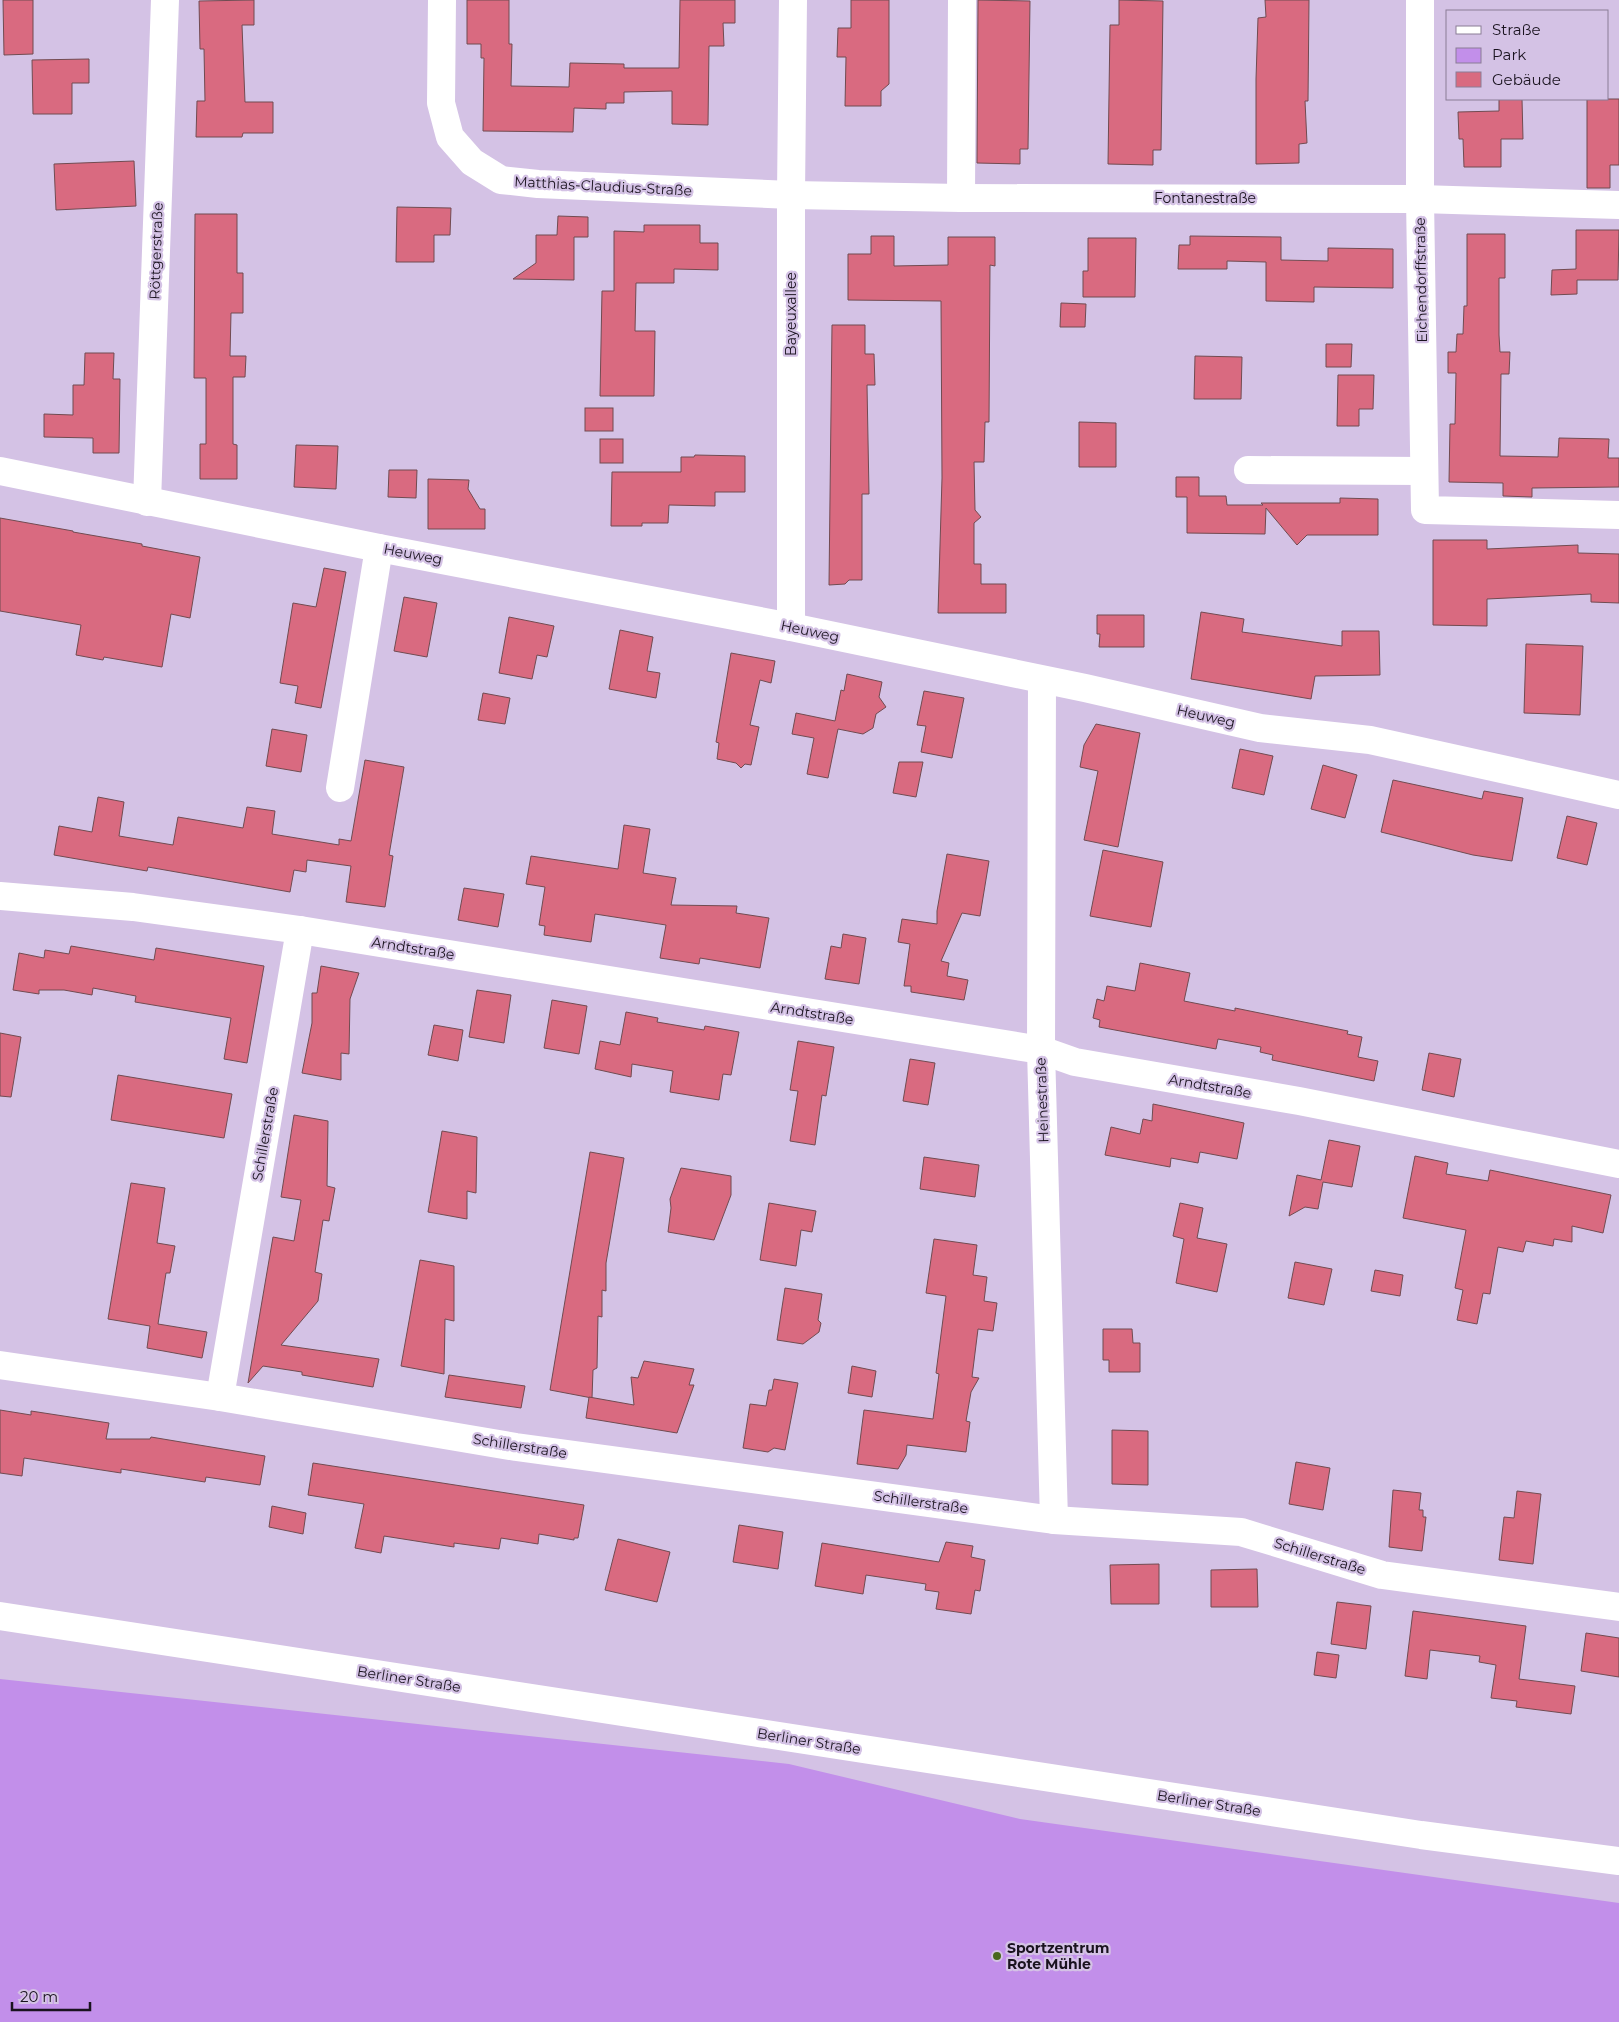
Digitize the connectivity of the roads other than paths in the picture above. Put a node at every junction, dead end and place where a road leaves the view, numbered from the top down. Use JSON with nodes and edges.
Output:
{"nodes":[{"id":1,"x":165,"y":0,"type":"edge"},
{"id":2,"x":442,"y":0,"type":"edge"},
{"id":3,"x":793,"y":0,"type":"edge"},
{"id":4,"x":962,"y":0,"type":"edge"},
{"id":5,"x":1420,"y":0,"type":"edge"},
{"id":6,"x":791,"y":195,"type":"junction"},
{"id":7,"x":961,"y":198,"type":"junction"},
{"id":8,"x":1420,"y":199,"type":"junction"},
{"id":9,"x":1619,"y":205,"type":"edge"},
{"id":10,"x":1248,"y":470,"type":"dead end"},
{"id":11,"x":0,"y":471,"type":"edge"},
{"id":12,"x":1424,"y":471,"type":"junction"},
{"id":13,"x":147,"y":502,"type":"junction"},
{"id":14,"x":1619,"y":515,"type":"edge"},
{"id":15,"x":379,"y":548,"type":"junction"},
{"id":16,"x":791,"y":627,"type":"junction"},
{"id":17,"x":1042,"y":680,"type":"junction"},
{"id":18,"x":340,"y":788,"type":"dead end"},
{"id":19,"x":1619,"y":794,"type":"edge"},
{"id":20,"x":0,"y":896,"type":"edge"},
{"id":21,"x":300,"y":930,"type":"junction"},
{"id":22,"x":1041,"y":1050,"type":"junction"},
{"id":23,"x":1619,"y":1164,"type":"edge"},
{"id":24,"x":0,"y":1365,"type":"edge"},
{"id":25,"x":220,"y":1397,"type":"junction"},
{"id":26,"x":1054,"y":1520,"type":"junction"},
{"id":27,"x":1619,"y":1607,"type":"edge"},
{"id":28,"x":0,"y":1616,"type":"edge"},
{"id":29,"x":1619,"y":1861,"type":"edge"}],
"edges":[{"from":1,"to":13,"type":"street","name":"Röttgerstraße"},
{"from":2,"to":6,"type":"street","name":"Matthias-Claudius-Straße"},
{"from":3,"to":6,"type":"street","name":"Bayeuxallee"},
{"from":4,"to":7,"type":"street"},
{"from":5,"to":8,"type":"street"},
{"from":6,"to":7,"type":"street","name":"Fontanestraße"},
{"from":6,"to":16,"type":"street","name":"Bayeuxallee"},
{"from":7,"to":8,"type":"street","name":"Fontanestraße"},
{"from":8,"to":9,"type":"street","name":"Eichendorffstraße"},
{"from":8,"to":12,"type":"street","name":"Eichendorffstraße"},
{"from":10,"to":12,"type":"street"},
{"from":11,"to":13,"type":"street","name":"Heuweg"},
{"from":12,"to":14,"type":"street","name":"Eichendorffstraße"},
{"from":13,"to":15,"type":"street","name":"Heuweg"},
{"from":15,"to":16,"type":"street","name":"Heuweg"},
{"from":15,"to":18,"type":"street"},
{"from":16,"to":17,"type":"street","name":"Heuweg"},
{"from":17,"to":19,"type":"street","name":"Heuweg"},
{"from":17,"to":22,"type":"street","name":"Heinestraße"},
{"from":20,"to":21,"type":"street","name":"Arndtstraße"},
{"from":21,"to":22,"type":"street","name":"Arndtstraße"},
{"from":21,"to":25,"type":"street","name":"Schillerstraße"},
{"from":22,"to":23,"type":"street","name":"Arndtstraße"},
{"from":22,"to":26,"type":"street","name":"Heinestraße"},
{"from":24,"to":25,"type":"street","name":"Schillerstraße"},
{"from":25,"to":26,"type":"street","name":"Schillerstraße"},
{"from":26,"to":27,"type":"street","name":"Schillerstraße"},
{"from":28,"to":29,"type":"street","name":"Berliner Straße"}]}
